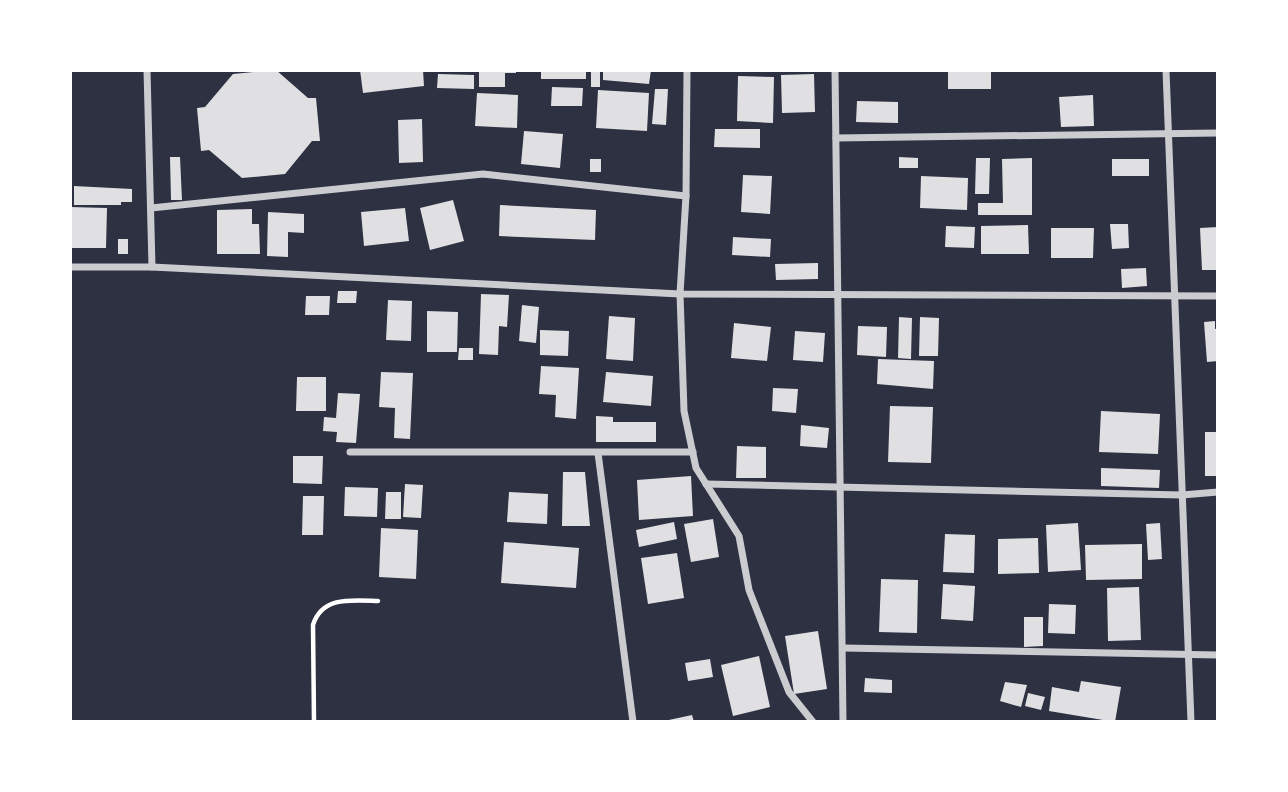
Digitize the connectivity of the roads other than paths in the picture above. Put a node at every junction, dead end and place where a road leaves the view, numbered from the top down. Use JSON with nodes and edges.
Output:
{"nodes":[{"id":1,"x":147,"y":70,"type":"edge"},
{"id":2,"x":687,"y":70,"type":"edge"},
{"id":3,"x":835,"y":70,"type":"edge"},
{"id":4,"x":1166,"y":70,"type":"edge"},
{"id":5,"x":1170,"y":133,"type":"junction"},
{"id":6,"x":1218,"y":133,"type":"edge"},
{"id":7,"x":836,"y":138,"type":"junction"},
{"id":8,"x":686,"y":196,"type":"junction"},
{"id":9,"x":151,"y":208,"type":"junction"},
{"id":10,"x":70,"y":267,"type":"edge"},
{"id":11,"x":152,"y":267,"type":"junction"},
{"id":12,"x":680,"y":294,"type":"junction"},
{"id":13,"x":839,"y":294,"type":"junction"},
{"id":14,"x":1218,"y":296,"type":"edge"},
{"id":15,"x":1176,"y":297,"type":"junction"},
{"id":16,"x":350,"y":452,"type":"dead end"},
{"id":17,"x":693,"y":452,"type":"junction"},
{"id":18,"x":598,"y":453,"type":"junction"},
{"id":19,"x":706,"y":484,"type":"junction"},
{"id":20,"x":842,"y":486,"type":"junction"},
{"id":21,"x":1218,"y":492,"type":"edge"},
{"id":22,"x":1182,"y":495,"type":"junction"},
{"id":23,"x":843,"y":648,"type":"junction"},
{"id":24,"x":1191,"y":655,"type":"junction"},
{"id":25,"x":1218,"y":655,"type":"edge"},
{"id":26,"x":633,"y":722,"type":"edge"},
{"id":27,"x":813,"y":722,"type":"edge"},
{"id":28,"x":843,"y":722,"type":"edge"},
{"id":29,"x":1191,"y":722,"type":"edge"}],
"edges":[{"from":1,"to":9,"type":"street"},
{"from":2,"to":8,"type":"street"},
{"from":3,"to":7,"type":"street"},
{"from":4,"to":5,"type":"street"},
{"from":5,"to":6,"type":"street"},
{"from":5,"to":7,"type":"street"},
{"from":5,"to":15,"type":"street"},
{"from":7,"to":13,"type":"street"},
{"from":8,"to":9,"type":"street"},
{"from":8,"to":12,"type":"street"},
{"from":9,"to":11,"type":"street"},
{"from":10,"to":11,"type":"street"},
{"from":11,"to":12,"type":"street"},
{"from":12,"to":13,"type":"street"},
{"from":12,"to":17,"type":"street"},
{"from":13,"to":15,"type":"street"},
{"from":13,"to":20,"type":"street"},
{"from":14,"to":15,"type":"street"},
{"from":15,"to":22,"type":"street"},
{"from":16,"to":18,"type":"street"},
{"from":17,"to":18,"type":"street"},
{"from":17,"to":19,"type":"street"},
{"from":18,"to":26,"type":"street"},
{"from":19,"to":20,"type":"street"},
{"from":19,"to":27,"type":"street"},
{"from":20,"to":22,"type":"street"},
{"from":20,"to":23,"type":"street"},
{"from":21,"to":22,"type":"street"},
{"from":22,"to":24,"type":"street"},
{"from":23,"to":24,"type":"street"},
{"from":23,"to":28,"type":"street"},
{"from":24,"to":25,"type":"street"},
{"from":24,"to":29,"type":"street"}]}
